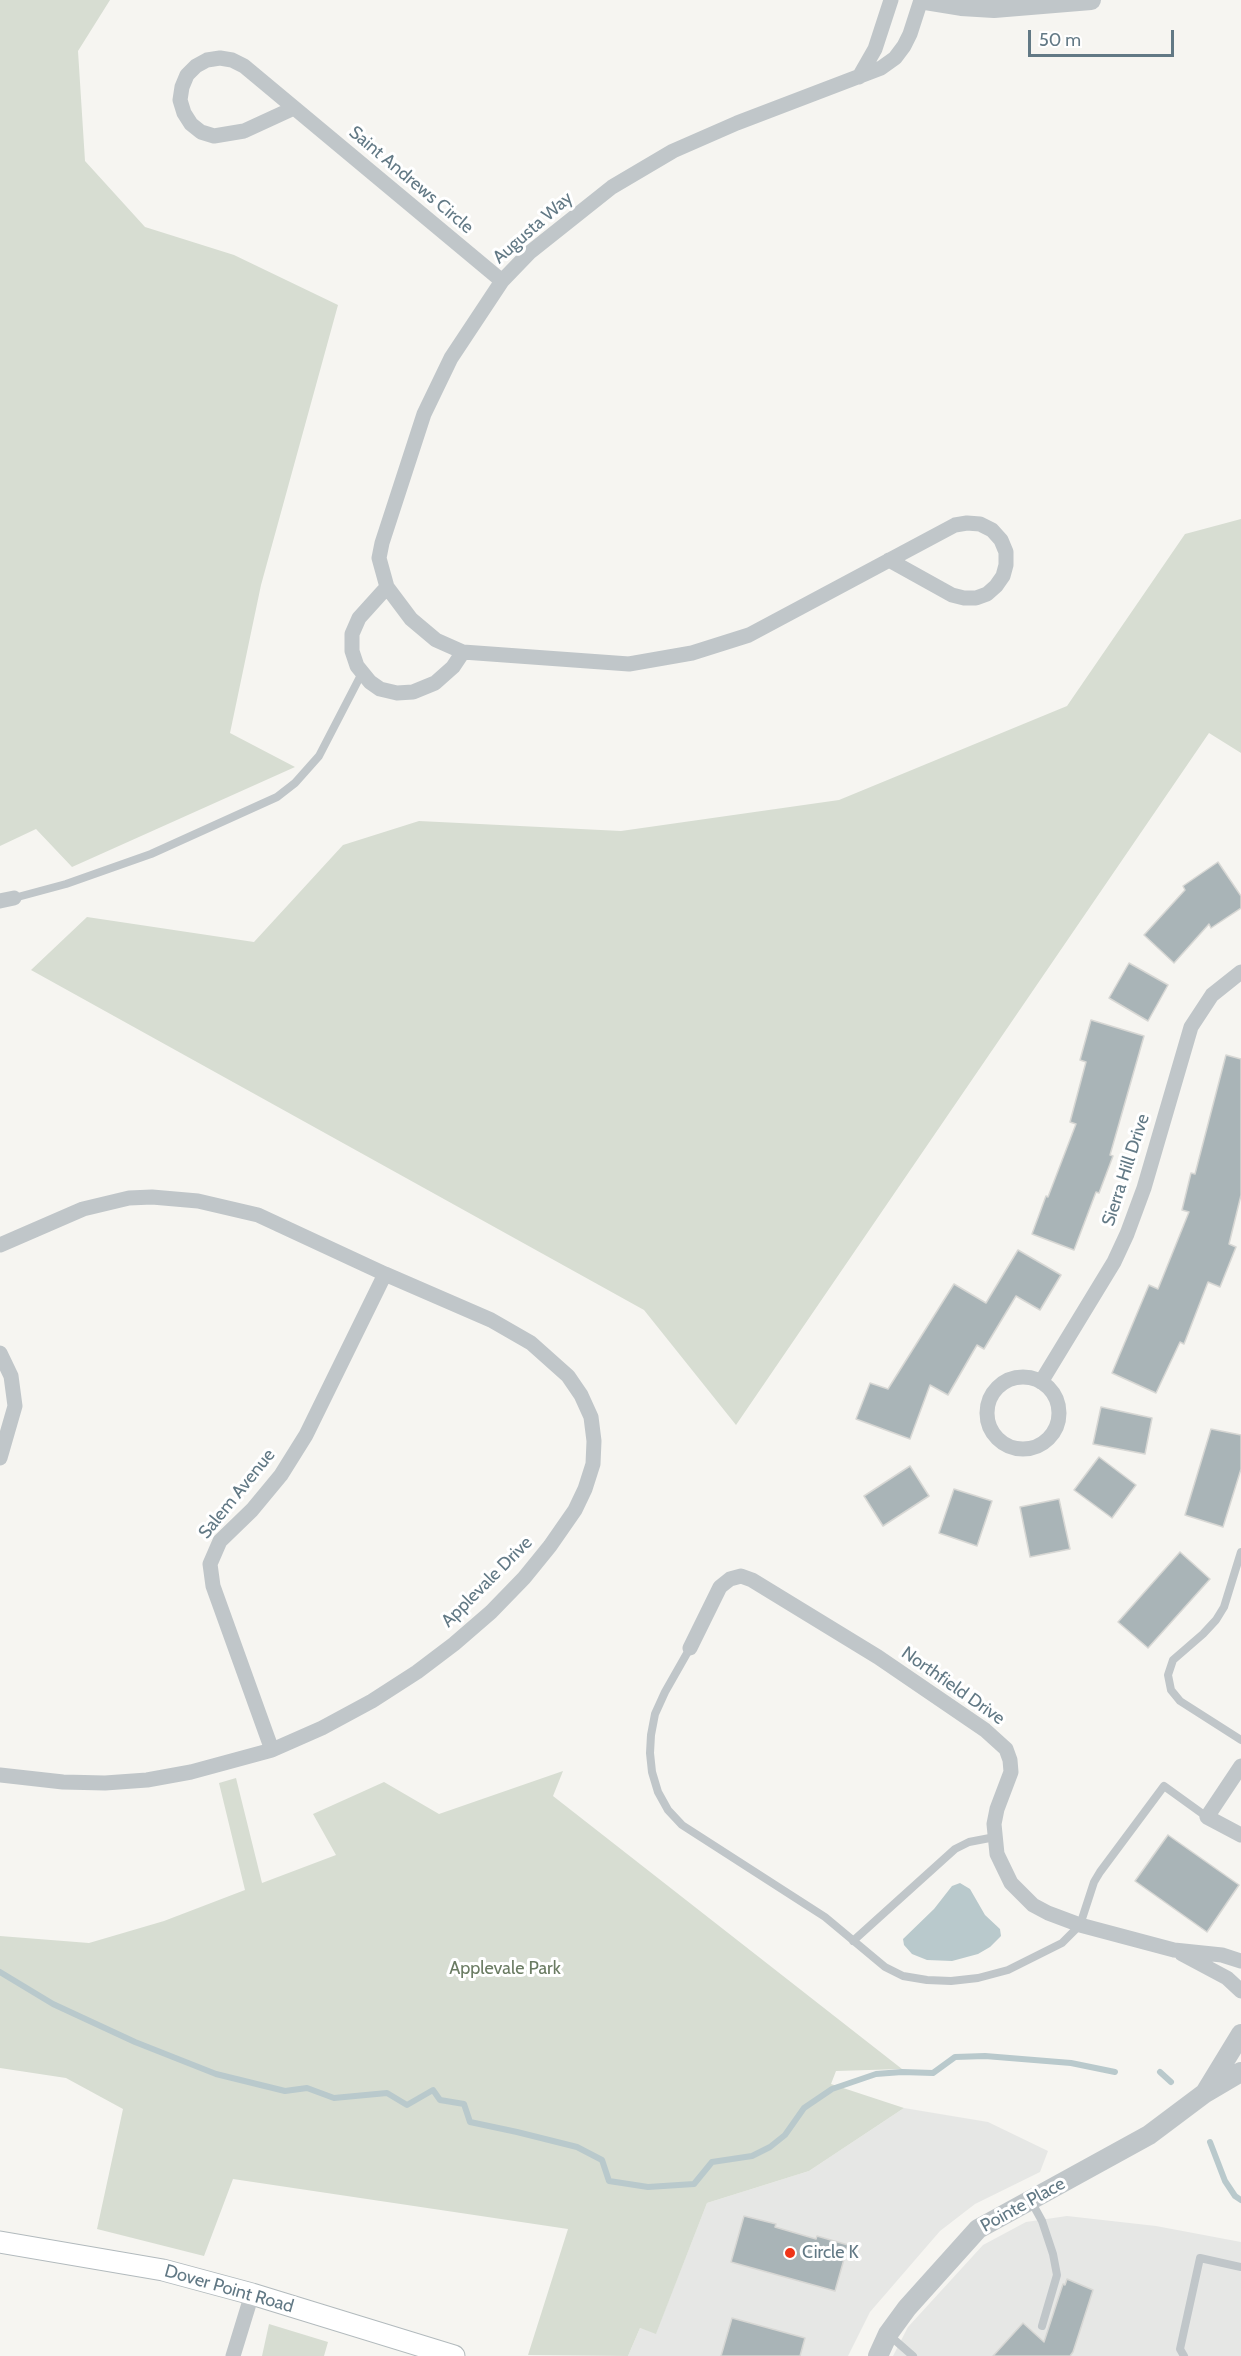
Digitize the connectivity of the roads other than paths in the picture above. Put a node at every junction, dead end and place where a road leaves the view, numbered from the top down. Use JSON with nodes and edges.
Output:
{"nodes":[{"id":1,"x":891,"y":0,"type":"edge"},
{"id":2,"x":922,"y":0,"type":"edge"},
{"id":3,"x":1091,"y":0,"type":"edge"},
{"id":4,"x":860,"y":77,"type":"junction"},
{"id":5,"x":294,"y":108,"type":"junction"},
{"id":6,"x":502,"y":281,"type":"junction"},
{"id":7,"x":889,"y":560,"type":"junction"},
{"id":8,"x":387,"y":587,"type":"junction"},
{"id":9,"x":463,"y":652,"type":"junction"},
{"id":10,"x":362,"y":673,"type":"junction"},
{"id":11,"x":7,"y":899,"type":"edge"},
{"id":12,"x":1241,"y":972,"type":"edge"},
{"id":13,"x":0,"y":1245,"type":"edge"},
{"id":14,"x":385,"y":1274,"type":"junction"},
{"id":15,"x":0,"y":1353,"type":"edge"},
{"id":16,"x":1041,"y":1382,"type":"junction"},
{"id":17,"x":0,"y":1458,"type":"edge"},
{"id":18,"x":1241,"y":1552,"type":"edge"},
{"id":19,"x":690,"y":1648,"type":"joint"},
{"id":20,"x":1241,"y":1740,"type":"edge"},
{"id":21,"x":272,"y":1750,"type":"junction"},
{"id":22,"x":1241,"y":1766,"type":"edge"},
{"id":23,"x":0,"y":1775,"type":"edge"},
{"id":24,"x":1207,"y":1817,"type":"junction"},
{"id":25,"x":1241,"y":1835,"type":"edge"},
{"id":26,"x":995,"y":1837,"type":"junction"},
{"id":27,"x":1080,"y":1925,"type":"junction"},
{"id":28,"x":853,"y":1941,"type":"junction"},
{"id":29,"x":1174,"y":1950,"type":"junction"},
{"id":30,"x":1241,"y":1961,"type":"edge"},
{"id":31,"x":1241,"y":1991,"type":"edge"},
{"id":32,"x":1241,"y":2034,"type":"edge"},
{"id":33,"x":1241,"y":2072,"type":"edge"},
{"id":34,"x":1205,"y":2093,"type":"junction"},
{"id":35,"x":1030,"y":2200,"type":"junction"},
{"id":36,"x":0,"y":2242,"type":"edge"},
{"id":37,"x":1241,"y":2267,"type":"edge"},
{"id":38,"x":252,"y":2294,"type":"junction"},
{"id":39,"x":1042,"y":2326,"type":"dead end"},
{"id":40,"x":888,"y":2334,"type":"junction"},
{"id":41,"x":233,"y":2356,"type":"edge"},
{"id":42,"x":454,"y":2356,"type":"edge"},
{"id":43,"x":878,"y":2356,"type":"edge"},
{"id":44,"x":913,"y":2356,"type":"edge"},
{"id":45,"x":1184,"y":2356,"type":"edge"}],
"edges":[{"from":1,"to":4,"type":"street"},
{"from":2,"to":3,"type":"street"},
{"from":2,"to":4,"type":"street","name":"Augusta Way"},
{"from":4,"to":6,"type":"street","name":"Augusta Way"},
{"from":5,"to":5,"type":"street","name":"Saint Andrews Circle"},
{"from":5,"to":6,"type":"street","name":"Saint Andrews Circle"},
{"from":6,"to":8,"type":"street","name":"Augusta Way"},
{"from":7,"to":7,"type":"street","name":"Augusta Way"},
{"from":7,"to":9,"type":"street","name":"Augusta Way"},
{"from":8,"to":9,"type":"street","name":"Augusta Way"},
{"from":8,"to":10,"type":"street"},
{"from":9,"to":10,"type":"street"},
{"from":10,"to":11,"type":"lane"},
{"from":12,"to":16,"type":"street","name":"Sierra Hill Drive"},
{"from":13,"to":14,"type":"street","name":"Applevale Drive"},
{"from":14,"to":21,"type":"street","name":"Salem Avenue"},
{"from":14,"to":21,"type":"street","name":"Applevale Drive"},
{"from":15,"to":17,"type":"street"},
{"from":16,"to":16,"type":"street"},
{"from":18,"to":20,"type":"lane"},
{"from":19,"to":26,"type":"street","name":"Northfield Drive"},
{"from":19,"to":28,"type":"lane"},
{"from":21,"to":23,"type":"street","name":"Applevale Drive"},
{"from":22,"to":24,"type":"street"},
{"from":24,"to":25,"type":"street"},
{"from":24,"to":27,"type":"lane"},
{"from":26,"to":27,"type":"street","name":"Northfield Drive"},
{"from":26,"to":28,"type":"lane"},
{"from":27,"to":28,"type":"lane"},
{"from":27,"to":29,"type":"street","name":"Northfield Drive"},
{"from":29,"to":30,"type":"street","name":"Northfield Drive"},
{"from":29,"to":31,"type":"street","name":"Northfield Drive"},
{"from":32,"to":34,"type":"street","name":"Pointe Place"},
{"from":33,"to":34,"type":"street","name":"Pointe Place"},
{"from":34,"to":35,"type":"street","name":"Pointe Place"},
{"from":35,"to":39,"type":"lane"},
{"from":35,"to":40,"type":"street","name":"Pointe Place"},
{"from":36,"to":38,"type":"main road","name":"Dover Point Road"},
{"from":37,"to":45,"type":"lane"},
{"from":38,"to":41,"type":"street"},
{"from":38,"to":42,"type":"main road","name":"Dover Point Road"},
{"from":40,"to":43,"type":"street","name":"Pointe Place"},
{"from":40,"to":44,"type":"lane"}]}
